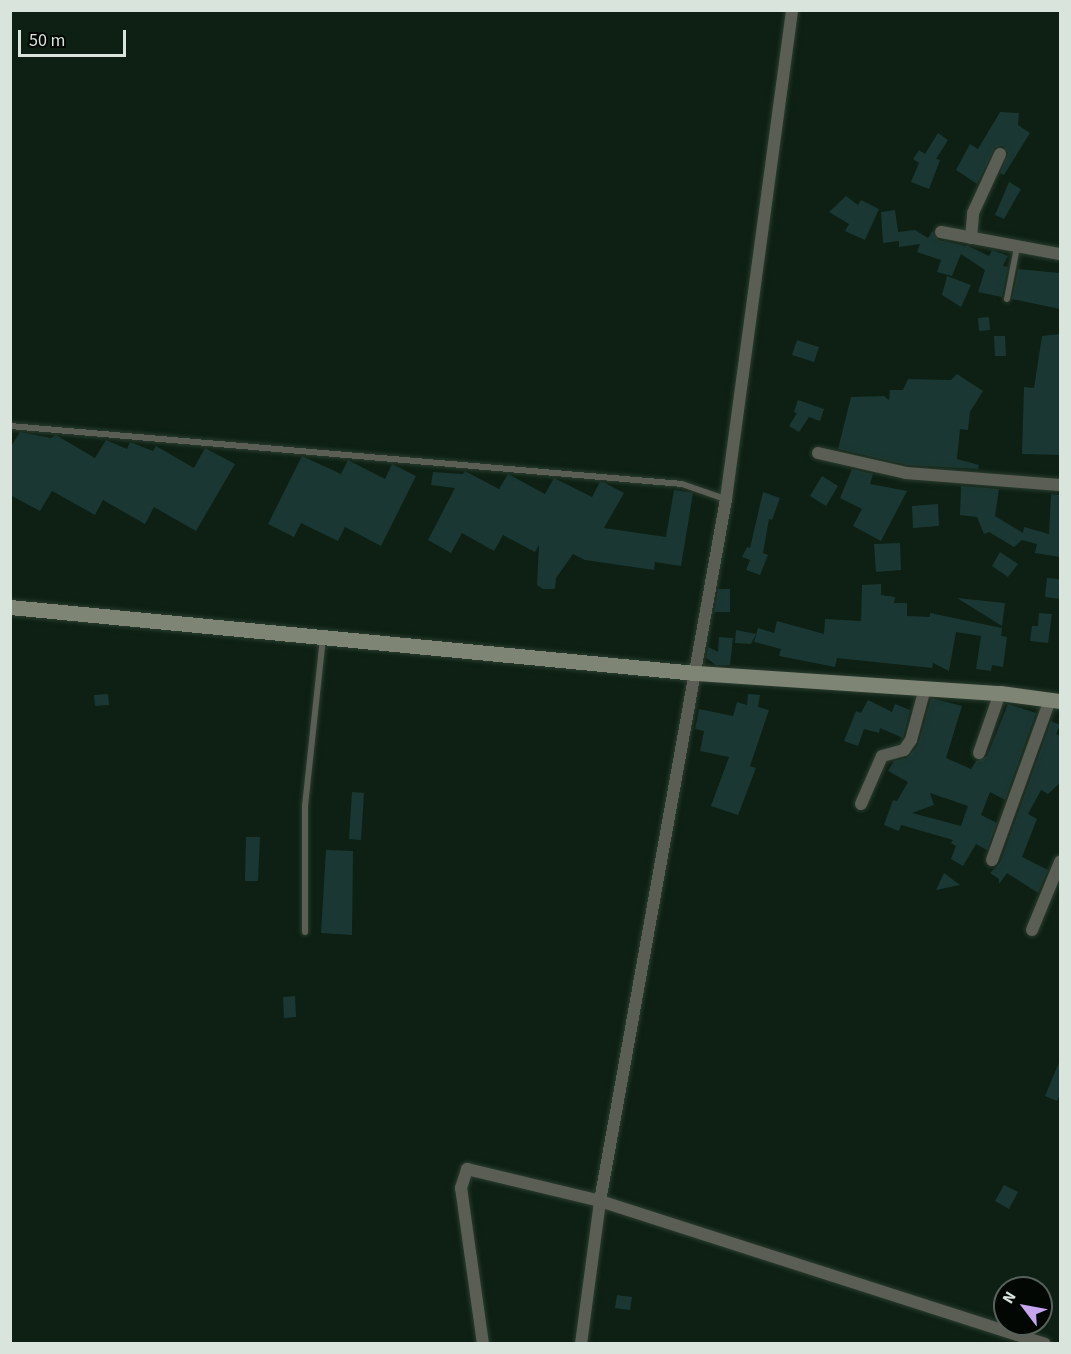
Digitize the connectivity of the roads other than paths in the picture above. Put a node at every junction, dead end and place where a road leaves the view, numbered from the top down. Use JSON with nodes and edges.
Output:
{"nodes":[{"id":1,"x":792,"y":10,"type":"edge"},
{"id":2,"x":1000,"y":154,"type":"dead end"},
{"id":3,"x":941,"y":232,"type":"dead end"},
{"id":4,"x":970,"y":238,"type":"junction"},
{"id":5,"x":1017,"y":247,"type":"junction"},
{"id":6,"x":1060,"y":254,"type":"edge"},
{"id":7,"x":1007,"y":299,"type":"dead end"},
{"id":8,"x":10,"y":426,"type":"edge"},
{"id":9,"x":818,"y":453,"type":"dead end"},
{"id":10,"x":1060,"y":485,"type":"edge"},
{"id":11,"x":726,"y":499,"type":"junction"},
{"id":12,"x":10,"y":607,"type":"edge"},
{"id":13,"x":323,"y":637,"type":"junction"},
{"id":14,"x":696,"y":673,"type":"junction"},
{"id":15,"x":925,"y":688,"type":"junction"},
{"id":16,"x":1000,"y":693,"type":"junction"},
{"id":17,"x":1055,"y":700,"type":"edge"},
{"id":18,"x":979,"y":753,"type":"dead end"},
{"id":19,"x":861,"y":804,"type":"dead end"},
{"id":20,"x":992,"y":860,"type":"dead end"},
{"id":21,"x":1060,"y":862,"type":"edge"},
{"id":22,"x":1032,"y":930,"type":"dead end"},
{"id":23,"x":305,"y":932,"type":"dead end"},
{"id":24,"x":600,"y":1201,"type":"junction"},
{"id":25,"x":483,"y":1344,"type":"edge"},
{"id":26,"x":581,"y":1344,"type":"edge"},
{"id":27,"x":1045,"y":1344,"type":"edge"}],
"edges":[{"from":1,"to":11,"type":"street"},
{"from":2,"to":4,"type":"street"},
{"from":3,"to":4,"type":"street"},
{"from":4,"to":5,"type":"street"},
{"from":5,"to":6,"type":"street"},
{"from":5,"to":7,"type":"lane"},
{"from":8,"to":11,"type":"lane"},
{"from":9,"to":10,"type":"street"},
{"from":11,"to":14,"type":"street"},
{"from":12,"to":13,"type":"street"},
{"from":13,"to":14,"type":"street"},
{"from":13,"to":23,"type":"lane"},
{"from":14,"to":15,"type":"street"},
{"from":14,"to":24,"type":"street"},
{"from":15,"to":16,"type":"street"},
{"from":15,"to":19,"type":"street"},
{"from":16,"to":17,"type":"street"},
{"from":16,"to":18,"type":"street"},
{"from":17,"to":20,"type":"street"},
{"from":21,"to":22,"type":"street"},
{"from":24,"to":25,"type":"street"},
{"from":24,"to":26,"type":"street"},
{"from":24,"to":27,"type":"street"}]}
